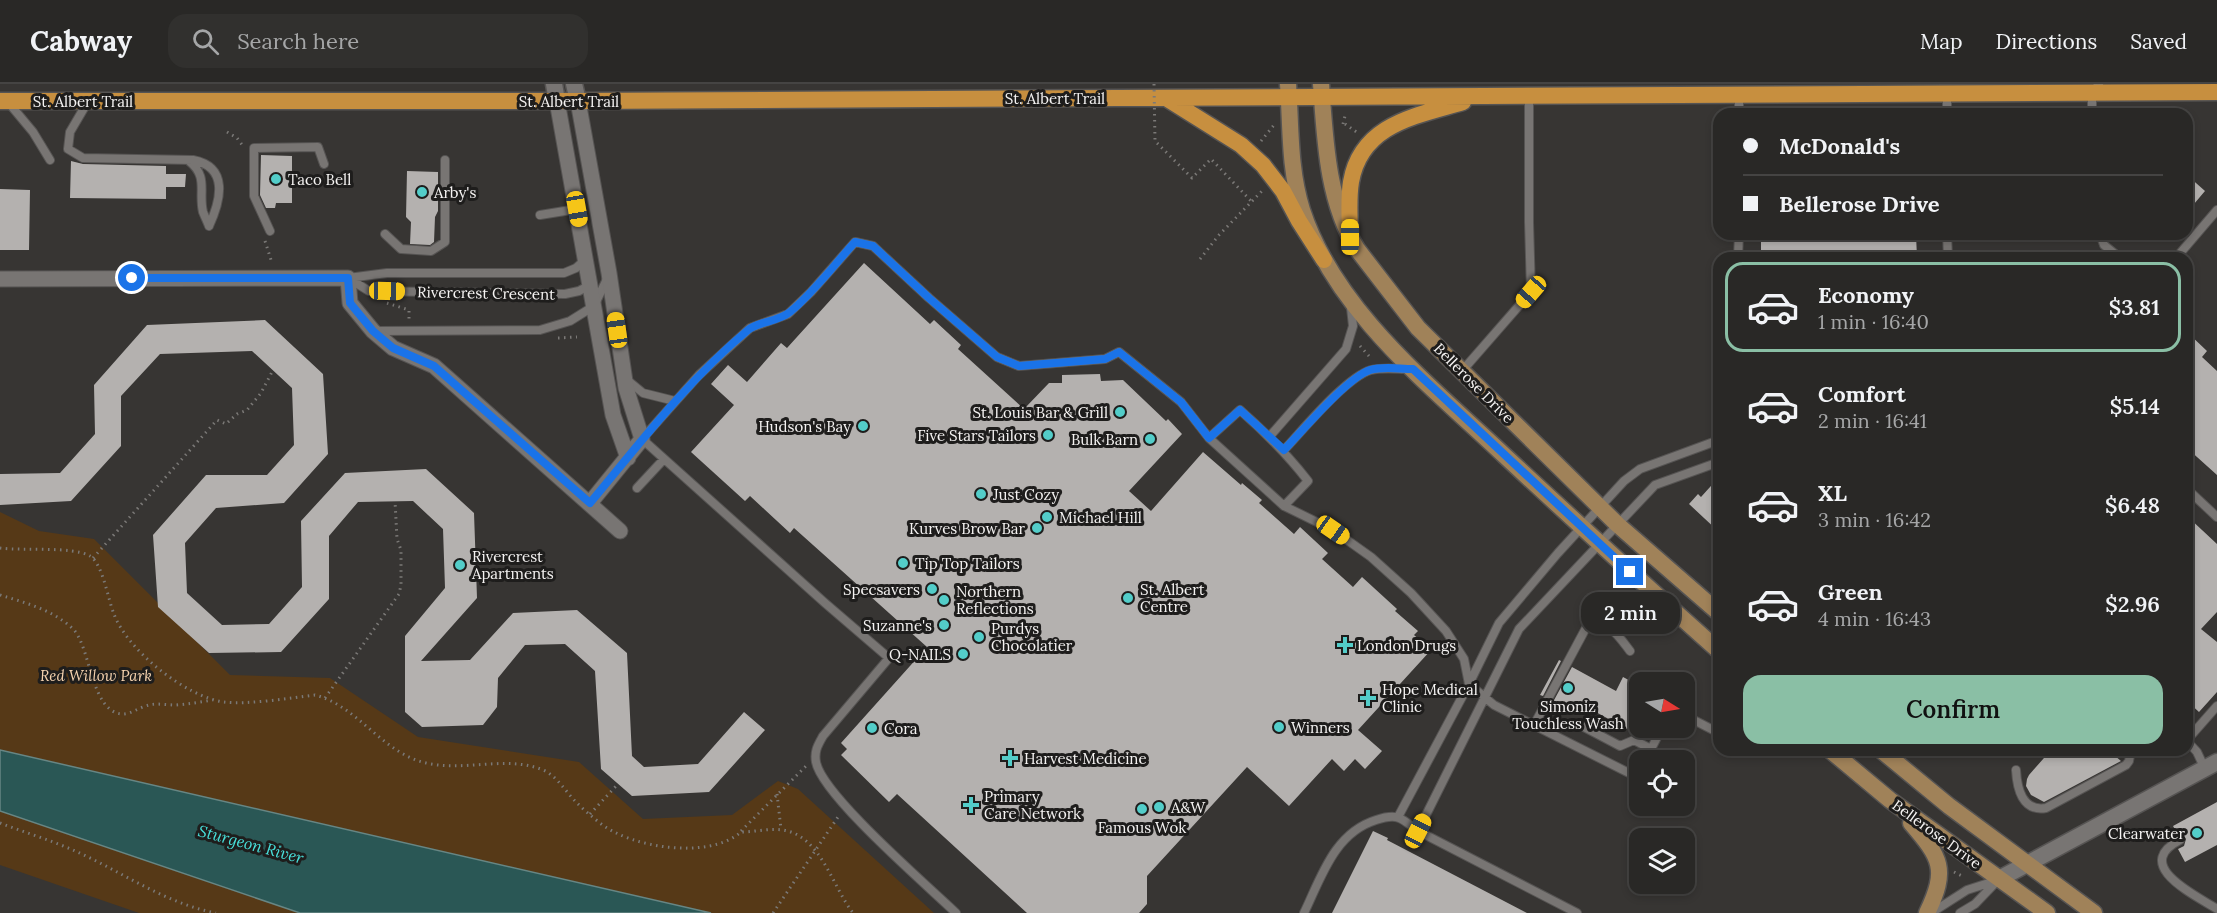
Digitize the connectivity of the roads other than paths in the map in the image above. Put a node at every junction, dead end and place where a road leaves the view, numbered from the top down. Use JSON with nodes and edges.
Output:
{"nodes":[{"id":1,"x":554,"y":84,"type":"edge"},
{"id":2,"x":574,"y":84,"type":"edge"},
{"id":3,"x":2095,"y":89,"type":"edge"},
{"id":4,"x":1288,"y":90,"type":"edge"},
{"id":5,"x":1321,"y":90,"type":"edge"},
{"id":6,"x":2217,"y":92,"type":"edge"},
{"id":7,"x":1947,"y":93,"type":"junction"},
{"id":8,"x":1739,"y":95,"type":"junction"},
{"id":9,"x":1483,"y":96,"type":"junction"},
{"id":10,"x":1529,"y":96,"type":"junction"},
{"id":11,"x":1165,"y":98,"type":"junction"},
{"id":12,"x":3,"y":101,"type":"edge"},
{"id":13,"x":88,"y":101,"type":"junction"},
{"id":14,"x":557,"y":101,"type":"junction"},
{"id":15,"x":578,"y":101,"type":"junction"},
{"id":16,"x":1739,"y":108,"type":"edge"},
{"id":17,"x":1947,"y":108,"type":"edge"},
{"id":18,"x":2093,"y":108,"type":"edge"},
{"id":19,"x":50,"y":160,"type":"dead end"},
{"id":20,"x":189,"y":160,"type":"junction"},
{"id":21,"x":445,"y":160,"type":"dead end"},
{"id":22,"x":324,"y":165,"type":"dead end"},
{"id":23,"x":577,"y":209,"type":"junction"},
{"id":24,"x":2217,"y":210,"type":"edge"},
{"id":25,"x":540,"y":215,"type":"dead end"},
{"id":26,"x":270,"y":231,"type":"dead end"},
{"id":27,"x":385,"y":234,"type":"dead end"},
{"id":28,"x":1350,"y":237,"type":"junction"},
{"id":29,"x":2193,"y":238,"type":"edge"},
{"id":30,"x":2102,"y":240,"type":"edge"},
{"id":31,"x":2191,"y":240,"type":"edge"},
{"id":32,"x":2113,"y":252,"type":"edge"},
{"id":33,"x":2181,"y":252,"type":"edge"},
{"id":34,"x":585,"y":260,"type":"junction"},
{"id":35,"x":1324,"y":260,"type":"junction"},
{"id":36,"x":609,"y":273,"type":"junction"},
{"id":37,"x":348,"y":278,"type":"junction"},
{"id":38,"x":0,"y":279,"type":"edge"},
{"id":39,"x":590,"y":285,"type":"junction"},
{"id":40,"x":1349,"y":298,"type":"junction"},
{"id":41,"x":594,"y":306,"type":"junction"},
{"id":42,"x":373,"y":331,"type":"junction"},
{"id":43,"x":1413,"y":369,"type":"junction"},
{"id":44,"x":1462,"y":372,"type":"junction"},
{"id":45,"x":624,"y":377,"type":"junction"},
{"id":46,"x":675,"y":401,"type":"junction"},
{"id":47,"x":1269,"y":436,"type":"junction"},
{"id":48,"x":1209,"y":438,"type":"junction"},
{"id":49,"x":642,"y":439,"type":"junction"},
{"id":50,"x":1713,"y":442,"type":"edge"},
{"id":51,"x":1284,"y":450,"type":"junction"},
{"id":52,"x":628,"y":458,"type":"junction"},
{"id":53,"x":664,"y":459,"type":"junction"},
{"id":54,"x":1713,"y":464,"type":"edge"},
{"id":55,"x":637,"y":488,"type":"dead end"},
{"id":56,"x":2193,"y":495,"type":"edge"},
{"id":57,"x":590,"y":503,"type":"junction"},
{"id":58,"x":1284,"y":506,"type":"junction"},
{"id":59,"x":1600,"y":507,"type":"junction"},
{"id":60,"x":2217,"y":517,"type":"edge"},
{"id":61,"x":1618,"y":525,"type":"junction"},
{"id":62,"x":1581,"y":527,"type":"junction"},
{"id":63,"x":620,"y":531,"type":"dead end"},
{"id":64,"x":1600,"y":544,"type":"junction"},
{"id":65,"x":1713,"y":608,"type":"edge"},
{"id":66,"x":1713,"y":646,"type":"edge"},
{"id":67,"x":1630,"y":651,"type":"dead end"},
{"id":68,"x":1469,"y":684,"type":"junction"},
{"id":69,"x":1486,"y":697,"type":"junction"},
{"id":70,"x":2217,"y":706,"type":"edge"},
{"id":71,"x":1695,"y":721,"type":"edge"},
{"id":72,"x":1534,"y":725,"type":"junction"},
{"id":73,"x":1584,"y":727,"type":"dead end"},
{"id":74,"x":1713,"y":730,"type":"edge"},
{"id":75,"x":2193,"y":734,"type":"edge"},
{"id":76,"x":1657,"y":738,"type":"edge"},
{"id":77,"x":2193,"y":748,"type":"edge"},
{"id":78,"x":1837,"y":756,"type":"edge"},
{"id":79,"x":1888,"y":756,"type":"edge"},
{"id":80,"x":2130,"y":756,"type":"edge"},
{"id":81,"x":2211,"y":765,"type":"edge"},
{"id":82,"x":2016,"y":770,"type":"dead end"},
{"id":83,"x":1629,"y":773,"type":"edge"},
{"id":84,"x":1890,"y":800,"type":"junction"},
{"id":85,"x":1398,"y":817,"type":"junction"},
{"id":86,"x":1418,"y":831,"type":"junction"},
{"id":87,"x":2180,"y":840,"type":"dead end"},
{"id":88,"x":2026,"y":865,"type":"junction"},
{"id":89,"x":1999,"y":879,"type":"junction"},
{"id":90,"x":2217,"y":909,"type":"edge"},
{"id":91,"x":956,"y":913,"type":"edge"},
{"id":92,"x":1304,"y":913,"type":"edge"},
{"id":93,"x":1577,"y":913,"type":"edge"},
{"id":94,"x":1929,"y":913,"type":"edge"},
{"id":95,"x":1960,"y":913,"type":"edge"},
{"id":96,"x":2047,"y":913,"type":"edge"},
{"id":97,"x":2094,"y":913,"type":"edge"}],
"edges":[{"from":1,"to":14,"type":"street"},
{"from":2,"to":15,"type":"street"},
{"from":3,"to":6,"type":"main road","name":"St. Albert Trail"},
{"from":3,"to":7,"type":"main road","name":"St. Albert Trail"},
{"from":3,"to":18,"type":"lane"},
{"from":4,"to":5,"type":"main road","name":"St. Albert Trail"},
{"from":4,"to":11,"type":"main road","name":"St. Albert Trail"},
{"from":4,"to":35,"type":"main road","name":"Bellerose Drive"},
{"from":5,"to":9,"type":"main road","name":"St. Albert Trail"},
{"from":5,"to":28,"type":"main road","name":"Bellerose Drive"},
{"from":7,"to":8,"type":"main road","name":"St. Albert Trail"},
{"from":7,"to":17,"type":"lane"},
{"from":8,"to":10,"type":"main road","name":"St. Albert Trail"},
{"from":8,"to":16,"type":"lane"},
{"from":9,"to":10,"type":"main road","name":"St. Albert Trail"},
{"from":9,"to":28,"type":"main road"},
{"from":10,"to":44,"type":"lane"},
{"from":11,"to":15,"type":"main road","name":"St. Albert Trail"},
{"from":11,"to":35,"type":"main road"},
{"from":12,"to":13,"type":"main road","name":"St. Albert Trail"},
{"from":12,"to":19,"type":"lane"},
{"from":13,"to":14,"type":"main road","name":"St. Albert Trail"},
{"from":13,"to":20,"type":"lane"},
{"from":14,"to":15,"type":"main road","name":"St. Albert Trail"},
{"from":14,"to":23,"type":"street"},
{"from":15,"to":36,"type":"street"},
{"from":20,"to":20,"type":"lane"},
{"from":21,"to":27,"type":"lane"},
{"from":22,"to":26,"type":"lane"},
{"from":23,"to":25,"type":"lane"},
{"from":23,"to":34,"type":"street"},
{"from":24,"to":29,"type":"lane"},
{"from":28,"to":44,"type":"main road","name":"Bellerose Drive"},
{"from":30,"to":32,"type":"lane"},
{"from":31,"to":33,"type":"lane"},
{"from":34,"to":37,"type":"lane","name":"Rivercrest Crescent"},
{"from":34,"to":39,"type":"street"},
{"from":35,"to":40,"type":"main road","name":"Bellerose Drive"},
{"from":36,"to":39,"type":"street","name":"Rivercrest Crescent"},
{"from":36,"to":41,"type":"lane"},
{"from":36,"to":45,"type":"street"},
{"from":37,"to":38,"type":"street","name":"Rivercrest Crescent"},
{"from":37,"to":39,"type":"lane","name":"Rivercrest Crescent"},
{"from":37,"to":42,"type":"street"},
{"from":39,"to":41,"type":"street"},
{"from":40,"to":43,"type":"main road","name":"Bellerose Drive"},
{"from":40,"to":47,"type":"lane"},
{"from":41,"to":42,"type":"lane"},
{"from":41,"to":52,"type":"street"},
{"from":42,"to":57,"type":"street"},
{"from":43,"to":51,"type":"lane"},
{"from":43,"to":62,"type":"main road","name":"Bellerose Drive"},
{"from":44,"to":59,"type":"main road","name":"Bellerose Drive"},
{"from":45,"to":46,"type":"lane"},
{"from":45,"to":49,"type":"street"},
{"from":46,"to":48,"type":"lane"},
{"from":46,"to":49,"type":"lane"},
{"from":47,"to":48,"type":"lane"},
{"from":47,"to":51,"type":"lane"},
{"from":48,"to":58,"type":"lane"},
{"from":49,"to":52,"type":"street"},
{"from":49,"to":53,"type":"lane"},
{"from":50,"to":59,"type":"lane"},
{"from":51,"to":58,"type":"lane"},
{"from":52,"to":57,"type":"street"},
{"from":53,"to":55,"type":"lane"},
{"from":53,"to":91,"type":"lane"},
{"from":54,"to":61,"type":"lane"},
{"from":56,"to":60,"type":"lane"},
{"from":57,"to":63,"type":"street"},
{"from":58,"to":68,"type":"lane"},
{"from":59,"to":61,"type":"main road","name":"Bellerose Drive"},
{"from":59,"to":62,"type":"lane"},
{"from":61,"to":64,"type":"lane"},
{"from":61,"to":65,"type":"main road","name":"Bellerose Drive"},
{"from":62,"to":64,"type":"main road","name":"Bellerose Drive"},
{"from":62,"to":68,"type":"lane"},
{"from":64,"to":66,"type":"main road","name":"Bellerose Drive"},
{"from":64,"to":69,"type":"lane"},
{"from":67,"to":72,"type":"lane"},
{"from":68,"to":69,"type":"lane"},
{"from":68,"to":85,"type":"lane"},
{"from":69,"to":72,"type":"lane"},
{"from":69,"to":86,"type":"lane"},
{"from":70,"to":75,"type":"lane"},
{"from":71,"to":74,"type":"lane"},
{"from":72,"to":83,"type":"lane"},
{"from":73,"to":76,"type":"lane"},
{"from":77,"to":81,"type":"lane"},
{"from":78,"to":84,"type":"main road","name":"Bellerose Drive"},
{"from":79,"to":88,"type":"main road","name":"Bellerose Drive"},
{"from":80,"to":82,"type":"lane"},
{"from":81,"to":88,"type":"street"},
{"from":84,"to":89,"type":"main road","name":"Bellerose Drive"},
{"from":84,"to":94,"type":"main road"},
{"from":85,"to":86,"type":"lane"},
{"from":85,"to":92,"type":"lane"},
{"from":86,"to":93,"type":"lane"},
{"from":87,"to":90,"type":"lane"},
{"from":88,"to":89,"type":"street"},
{"from":88,"to":97,"type":"main road","name":"Bellerose Drive"},
{"from":89,"to":94,"type":"lane"},
{"from":89,"to":95,"type":"lane"},
{"from":89,"to":96,"type":"main road","name":"Bellerose Drive"}]}
